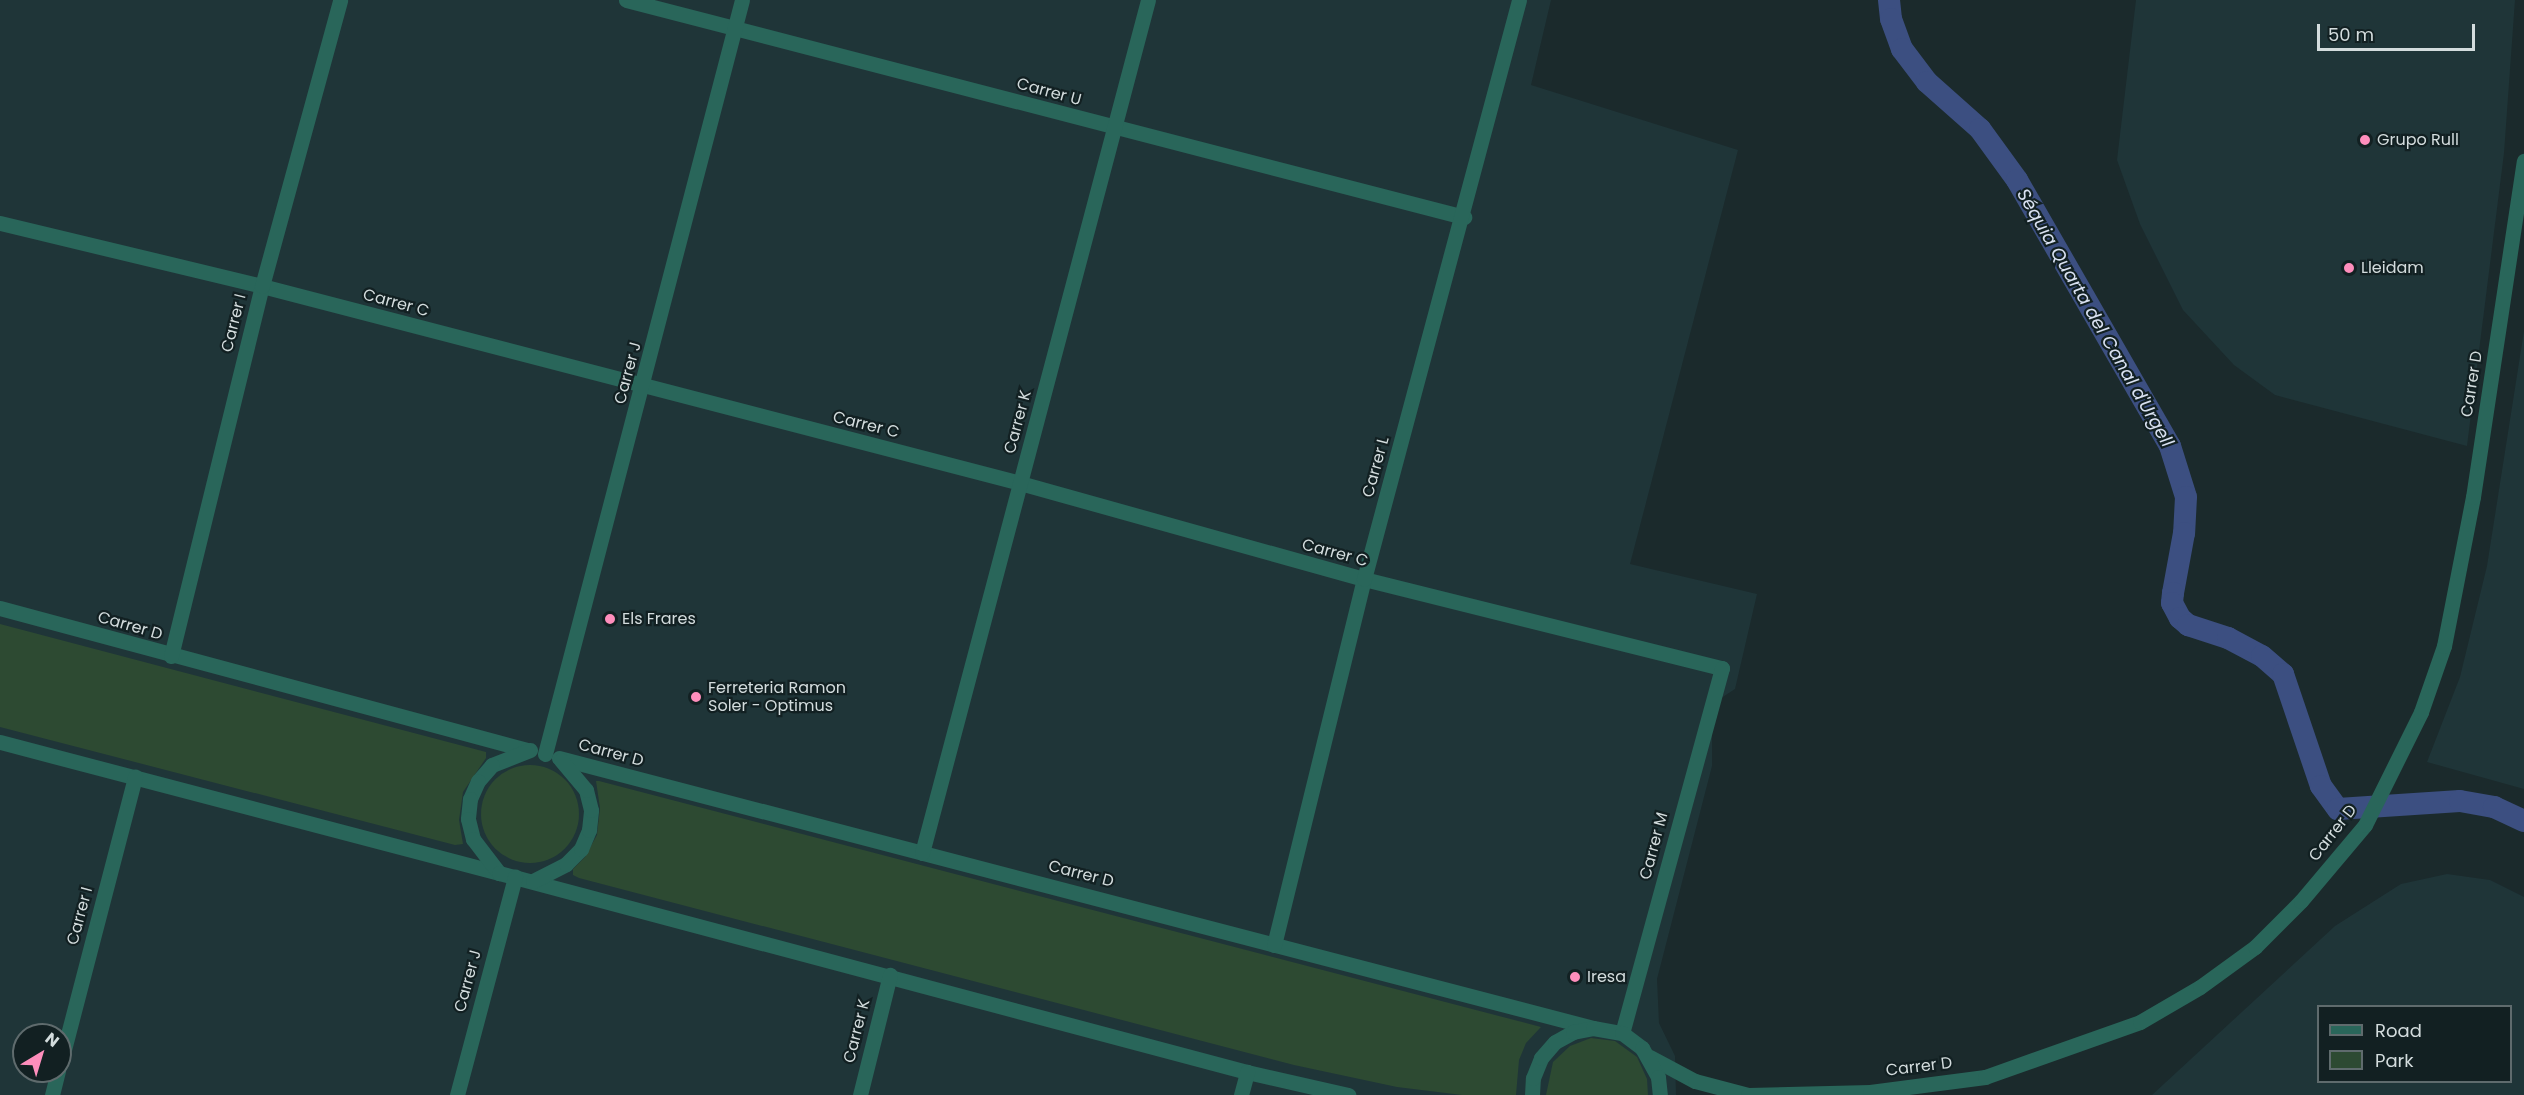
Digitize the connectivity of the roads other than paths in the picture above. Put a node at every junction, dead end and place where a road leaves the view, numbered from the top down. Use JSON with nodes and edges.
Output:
{"nodes":[{"id":1,"x":340,"y":0,"type":"edge"},
{"id":2,"x":626,"y":0,"type":"edge"},
{"id":3,"x":742,"y":0,"type":"edge"},
{"id":4,"x":1148,"y":0,"type":"edge"},
{"id":5,"x":1519,"y":0,"type":"edge"},
{"id":6,"x":734,"y":28,"type":"junction"},
{"id":7,"x":1114,"y":128,"type":"junction"},
{"id":8,"x":2524,"y":161,"type":"edge"},
{"id":9,"x":1464,"y":218,"type":"junction"},
{"id":10,"x":0,"y":223,"type":"edge"},
{"id":11,"x":262,"y":286,"type":"junction"},
{"id":12,"x":643,"y":387,"type":"junction"},
{"id":13,"x":1020,"y":483,"type":"junction"},
{"id":14,"x":1364,"y":579,"type":"junction"},
{"id":15,"x":0,"y":608,"type":"edge"},
{"id":16,"x":171,"y":656,"type":"junction"},
{"id":17,"x":1722,"y":668,"type":"joint"},
{"id":18,"x":0,"y":742,"type":"edge"},
{"id":19,"x":545,"y":754,"type":"junction"},
{"id":20,"x":135,"y":777,"type":"junction"},
{"id":21,"x":922,"y":853,"type":"junction"},
{"id":22,"x":499,"y":873,"type":"junction"},
{"id":23,"x":515,"y":877,"type":"junction"},
{"id":24,"x":533,"y":881,"type":"junction"},
{"id":25,"x":1274,"y":945,"type":"junction"},
{"id":26,"x":890,"y":975,"type":"junction"},
{"id":27,"x":71,"y":1023,"type":"edge"},
{"id":28,"x":1593,"y":1028,"type":"junction"},
{"id":29,"x":1622,"y":1033,"type":"junction"},
{"id":30,"x":1650,"y":1058,"type":"junction"},
{"id":31,"x":1247,"y":1072,"type":"junction"},
{"id":32,"x":457,"y":1095,"type":"edge"},
{"id":33,"x":860,"y":1095,"type":"edge"},
{"id":34,"x":1241,"y":1095,"type":"edge"},
{"id":35,"x":1348,"y":1095,"type":"edge"},
{"id":36,"x":1532,"y":1095,"type":"edge"},
{"id":37,"x":1660,"y":1095,"type":"edge"},
{"id":38,"x":1748,"y":1095,"type":"edge"}],
"edges":[{"from":1,"to":11,"type":"street","name":"Carrer I"},
{"from":2,"to":6,"type":"street","name":"Carrer U"},
{"from":3,"to":6,"type":"street","name":"Carrer J"},
{"from":4,"to":7,"type":"street","name":"Carrer K"},
{"from":5,"to":9,"type":"street","name":"Carrer L"},
{"from":6,"to":7,"type":"street","name":"Carrer U"},
{"from":6,"to":12,"type":"street","name":"Carrer J"},
{"from":7,"to":9,"type":"street","name":"Carrer U"},
{"from":7,"to":13,"type":"street","name":"Carrer K"},
{"from":8,"to":38,"type":"street","name":"Carrer D"},
{"from":9,"to":14,"type":"street","name":"Carrer L"},
{"from":10,"to":11,"type":"street","name":"Carrer C"},
{"from":11,"to":12,"type":"street","name":"Carrer C"},
{"from":11,"to":16,"type":"street","name":"Carrer I"},
{"from":12,"to":13,"type":"street","name":"Carrer C"},
{"from":12,"to":19,"type":"street","name":"Carrer J"},
{"from":13,"to":14,"type":"street","name":"Carrer C"},
{"from":13,"to":21,"type":"street","name":"Carrer K"},
{"from":14,"to":17,"type":"street","name":"Carrer C"},
{"from":14,"to":25,"type":"street","name":"Carrer L"},
{"from":15,"to":16,"type":"street","name":"Carrer D"},
{"from":16,"to":19,"type":"street","name":"Carrer D"},
{"from":17,"to":29,"type":"street","name":"Carrer M"},
{"from":18,"to":20,"type":"street"},
{"from":19,"to":21,"type":"street","name":"Carrer D"},
{"from":19,"to":22,"type":"street"},
{"from":19,"to":24,"type":"street"},
{"from":20,"to":22,"type":"street"},
{"from":20,"to":27,"type":"street","name":"Carrer I"},
{"from":21,"to":25,"type":"street","name":"Carrer D"},
{"from":22,"to":23,"type":"street"},
{"from":23,"to":24,"type":"street"},
{"from":23,"to":32,"type":"street","name":"Carrer J"},
{"from":24,"to":26,"type":"street"},
{"from":25,"to":28,"type":"street","name":"Carrer D"},
{"from":26,"to":31,"type":"street"},
{"from":26,"to":33,"type":"street","name":"Carrer K"},
{"from":28,"to":29,"type":"street","name":"Carrer D"},
{"from":28,"to":36,"type":"street"},
{"from":29,"to":30,"type":"street","name":"Carrer D"},
{"from":30,"to":37,"type":"street"},
{"from":30,"to":38,"type":"street","name":"Carrer D"},
{"from":31,"to":34,"type":"street"},
{"from":31,"to":35,"type":"street"}]}
